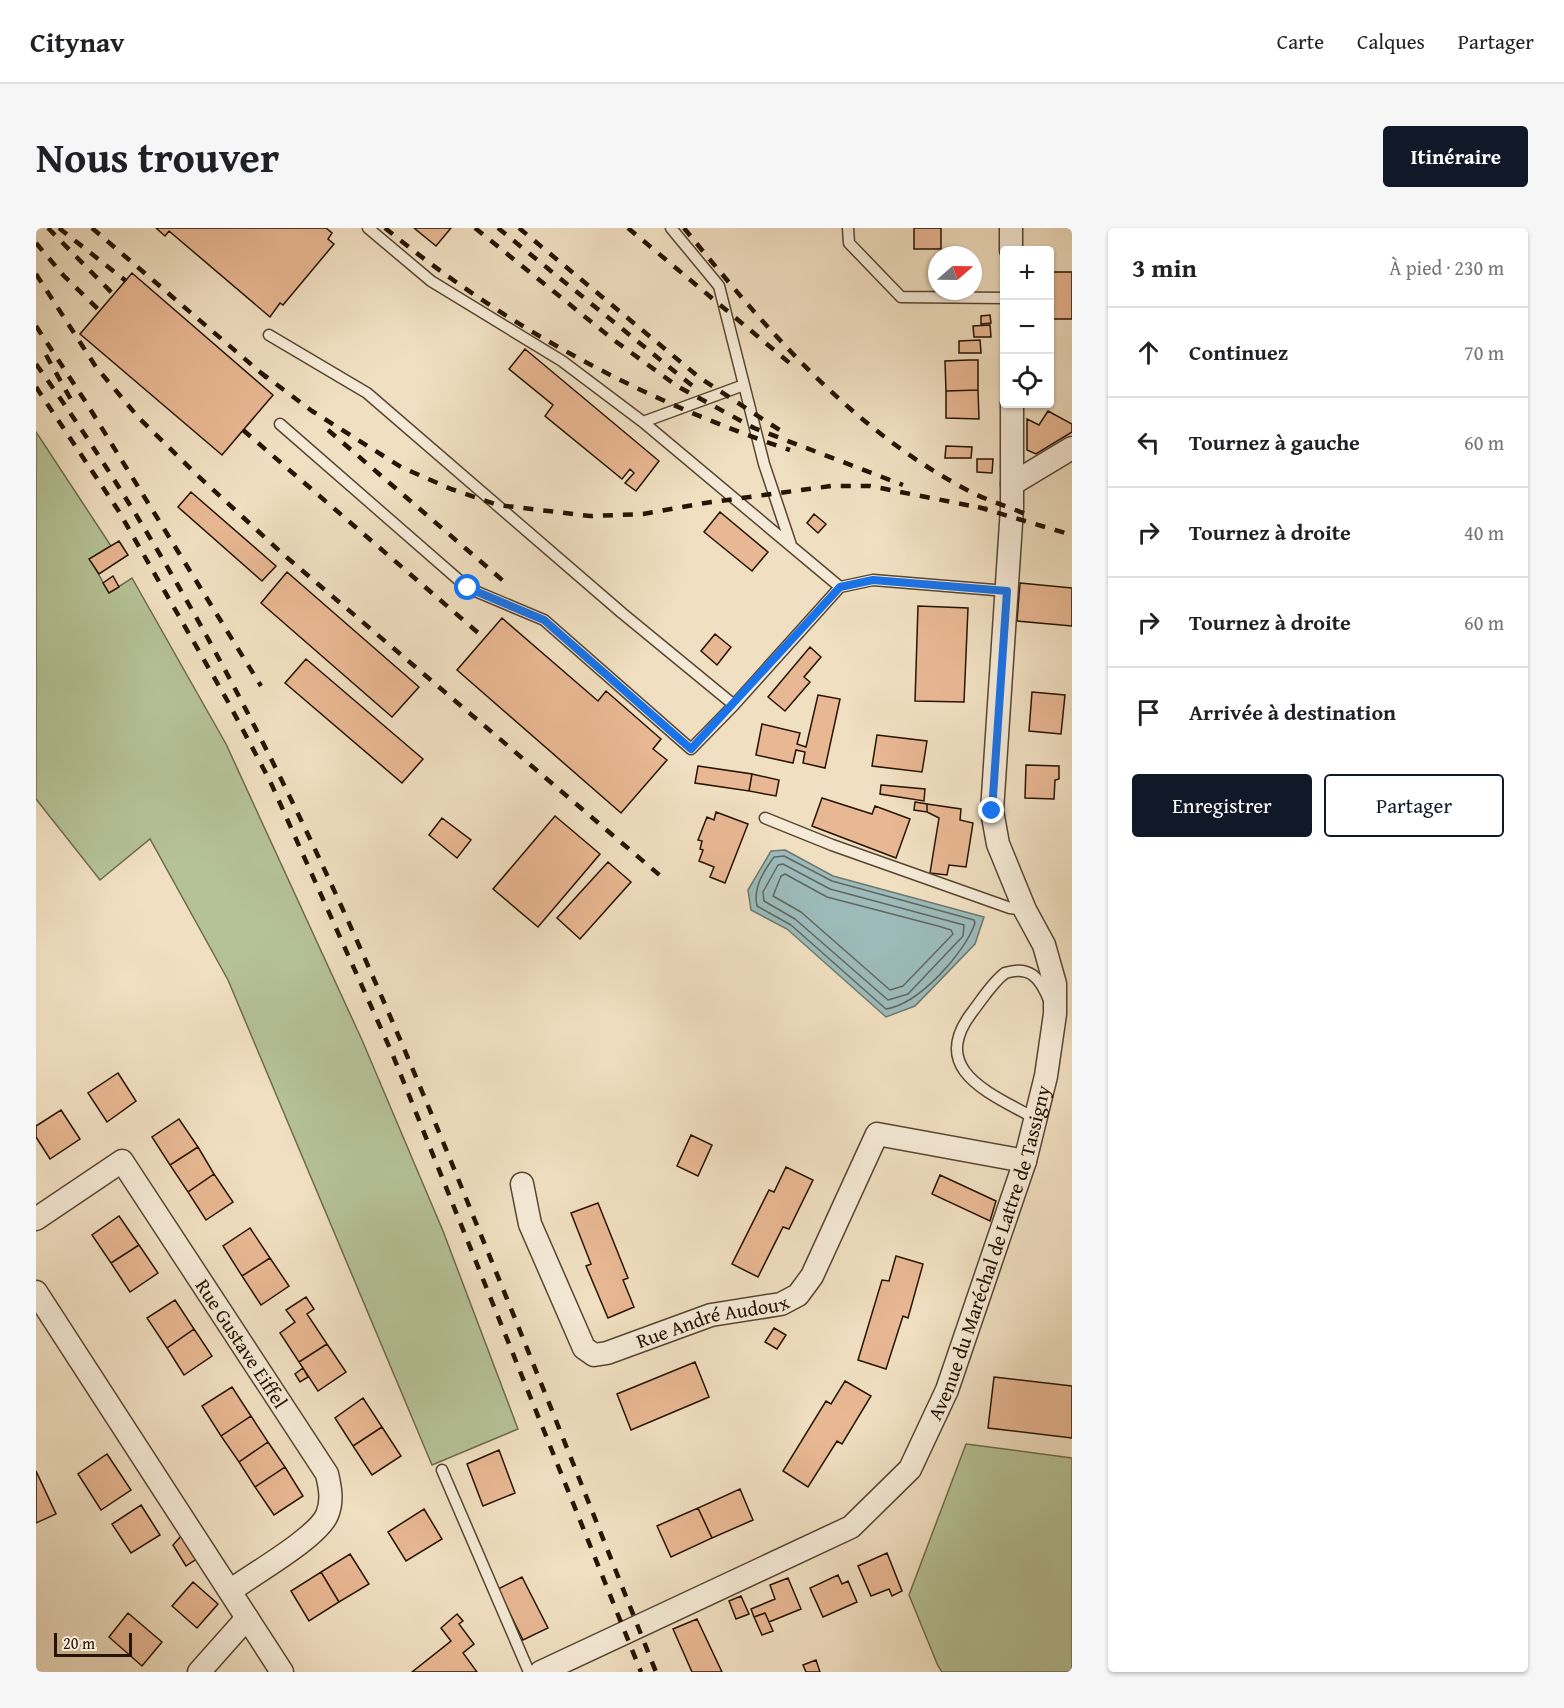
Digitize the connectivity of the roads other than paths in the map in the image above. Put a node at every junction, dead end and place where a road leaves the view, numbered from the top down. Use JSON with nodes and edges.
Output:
{"nodes":[{"id":1,"x":368,"y":228,"type":"edge"},
{"id":2,"x":671,"y":228,"type":"edge"},
{"id":3,"x":848,"y":228,"type":"edge"},
{"id":4,"x":1011,"y":228,"type":"edge"},
{"id":5,"x":1011,"y":246,"type":"edge"},
{"id":6,"x":1000,"y":298,"type":"edge"},
{"id":7,"x":269,"y":335,"type":"dead end"},
{"id":8,"x":744,"y":385,"type":"junction"},
{"id":9,"x":1012,"y":408,"type":"edge"},
{"id":10,"x":643,"y":422,"type":"junction"},
{"id":11,"x":280,"y":424,"type":"dead end"},
{"id":12,"x":1072,"y":448,"type":"edge"},
{"id":13,"x":1012,"y":484,"type":"junction"},
{"id":14,"x":792,"y":546,"type":"junction"},
{"id":15,"x":840,"y":587,"type":"junction"},
{"id":16,"x":1007,"y":591,"type":"junction"},
{"id":17,"x":734,"y":705,"type":"junction"},
{"id":18,"x":765,"y":818,"type":"dead end"},
{"id":19,"x":1025,"y":910,"type":"junction"},
{"id":20,"x":1055,"y":1014,"type":"junction"},
{"id":21,"x":1034,"y":1118,"type":"junction"},
{"id":22,"x":1025,"y":1161,"type":"junction"},
{"id":23,"x":522,"y":1184,"type":"dead end"},
{"id":24,"x":36,"y":1219,"type":"edge"},
{"id":25,"x":36,"y":1292,"type":"edge"},
{"id":26,"x":442,"y":1470,"type":"dead end"},
{"id":27,"x":230,"y":1591,"type":"junction"},
{"id":28,"x":247,"y":1618,"type":"junction"},
{"id":29,"x":199,"y":1672,"type":"edge"},
{"id":30,"x":282,"y":1672,"type":"edge"},
{"id":31,"x":529,"y":1672,"type":"edge"},
{"id":32,"x":541,"y":1672,"type":"edge"}],
"edges":[{"from":1,"to":10,"type":"lane"},
{"from":2,"to":8,"type":"lane"},
{"from":3,"to":6,"type":"lane"},
{"from":4,"to":5,"type":"street"},
{"from":7,"to":17,"type":"lane"},
{"from":8,"to":10,"type":"lane"},
{"from":8,"to":14,"type":"lane"},
{"from":9,"to":13,"type":"street","name":"Avenue du Maréchal de Lattre de Tassigny"},
{"from":10,"to":14,"type":"lane"},
{"from":11,"to":17,"type":"lane"},
{"from":12,"to":13,"type":"street"},
{"from":13,"to":16,"type":"street","name":"Avenue du Maréchal de Lattre de Tassigny"},
{"from":14,"to":15,"type":"lane"},
{"from":15,"to":16,"type":"lane"},
{"from":15,"to":17,"type":"lane"},
{"from":16,"to":19,"type":"street","name":"Avenue du Maréchal de Lattre de Tassigny"},
{"from":18,"to":19,"type":"lane"},
{"from":19,"to":20,"type":"street","name":"Avenue du Maréchal de Lattre de Tassigny"},
{"from":20,"to":21,"type":"street","name":"Avenue du Maréchal de Lattre de Tassigny"},
{"from":20,"to":21,"type":"lane"},
{"from":21,"to":22,"type":"street","name":"Avenue du Maréchal de Lattre de Tassigny"},
{"from":22,"to":23,"type":"street","name":"Rue André Audoux"},
{"from":22,"to":32,"type":"street","name":"Avenue du Maréchal de Lattre de Tassigny"},
{"from":24,"to":27,"type":"street","name":"Rue Gustave Eiffel"},
{"from":25,"to":27,"type":"street"},
{"from":26,"to":31,"type":"lane"},
{"from":27,"to":28,"type":"street"},
{"from":28,"to":29,"type":"street"},
{"from":28,"to":30,"type":"street"}]}
